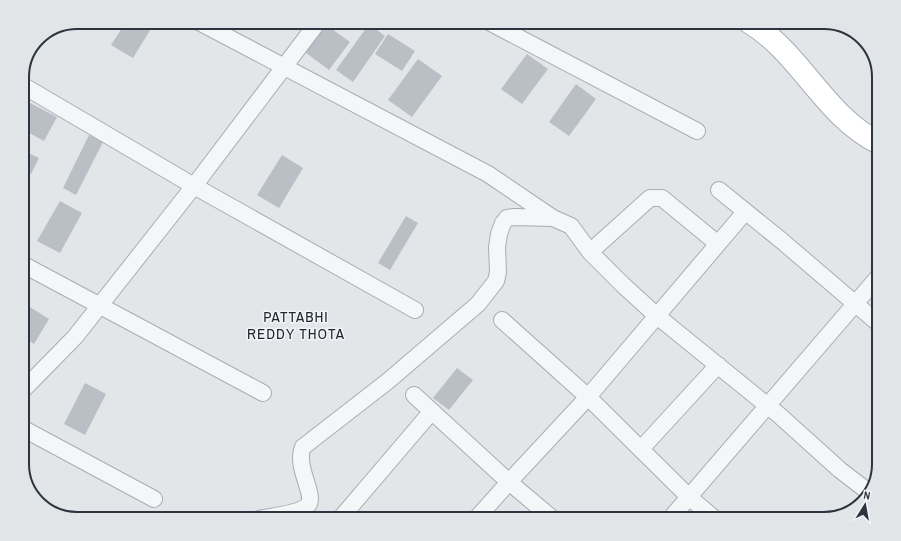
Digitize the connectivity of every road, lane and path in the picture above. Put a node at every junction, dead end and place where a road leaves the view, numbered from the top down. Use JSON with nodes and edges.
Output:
{"nodes":[{"id":1,"x":212,"y":29,"type":"edge"},
{"id":2,"x":313,"y":29,"type":"edge"},
{"id":3,"x":502,"y":29,"type":"edge"},
{"id":4,"x":761,"y":29,"type":"edge"},
{"id":5,"x":285,"y":68,"type":"junction"},
{"id":6,"x":29,"y":89,"type":"edge"},
{"id":7,"x":697,"y":131,"type":"dead end"},
{"id":8,"x":872,"y":138,"type":"edge"},
{"id":9,"x":194,"y":186,"type":"junction"},
{"id":10,"x":719,"y":190,"type":"dead end"},
{"id":11,"x":746,"y":212,"type":"junction"},
{"id":12,"x":553,"y":218,"type":"junction"},
{"id":13,"x":718,"y":244,"type":"junction"},
{"id":14,"x":590,"y":252,"type":"junction"},
{"id":15,"x":29,"y":268,"type":"edge"},
{"id":16,"x":872,"y":285,"type":"edge"},
{"id":17,"x":856,"y":304,"type":"junction"},
{"id":18,"x":99,"y":306,"type":"junction"},
{"id":19,"x":415,"y":310,"type":"dead end"},
{"id":20,"x":657,"y":316,"type":"junction"},
{"id":21,"x":872,"y":318,"type":"edge"},
{"id":22,"x":502,"y":320,"type":"dead end"},
{"id":23,"x":718,"y":365,"type":"junction"},
{"id":24,"x":29,"y":384,"type":"edge"},
{"id":25,"x":263,"y":393,"type":"dead end"},
{"id":26,"x":414,"y":395,"type":"dead end"},
{"id":27,"x":588,"y":397,"type":"junction"},
{"id":28,"x":767,"y":405,"type":"junction"},
{"id":29,"x":432,"y":411,"type":"junction"},
{"id":30,"x":29,"y":432,"type":"edge"},
{"id":31,"x":641,"y":449,"type":"junction"},
{"id":32,"x":509,"y":482,"type":"junction"},
{"id":33,"x":860,"y":485,"type":"edge"},
{"id":34,"x":690,"y":498,"type":"junction"},
{"id":35,"x":154,"y":499,"type":"dead end"},
{"id":36,"x":290,"y":512,"type":"edge"},
{"id":37,"x":346,"y":512,"type":"edge"},
{"id":38,"x":482,"y":512,"type":"edge"},
{"id":39,"x":545,"y":512,"type":"edge"},
{"id":40,"x":677,"y":512,"type":"edge"},
{"id":41,"x":706,"y":512,"type":"edge"}],
"edges":[{"from":1,"to":5,"type":"street"},
{"from":2,"to":5,"type":"street"},
{"from":3,"to":7,"type":"street"},
{"from":4,"to":8,"type":"main road"},
{"from":5,"to":9,"type":"street"},
{"from":5,"to":12,"type":"street"},
{"from":6,"to":9,"type":"street"},
{"from":9,"to":18,"type":"street"},
{"from":9,"to":19,"type":"street"},
{"from":10,"to":11,"type":"street"},
{"from":11,"to":13,"type":"street"},
{"from":11,"to":17,"type":"street"},
{"from":12,"to":14,"type":"street"},
{"from":12,"to":36,"type":"street"},
{"from":13,"to":14,"type":"street"},
{"from":13,"to":20,"type":"street"},
{"from":14,"to":20,"type":"street"},
{"from":15,"to":18,"type":"street"},
{"from":16,"to":17,"type":"street"},
{"from":17,"to":21,"type":"street"},
{"from":17,"to":28,"type":"street"},
{"from":18,"to":24,"type":"street"},
{"from":18,"to":25,"type":"street"},
{"from":20,"to":23,"type":"street"},
{"from":20,"to":27,"type":"street"},
{"from":22,"to":27,"type":"street"},
{"from":23,"to":28,"type":"street"},
{"from":23,"to":31,"type":"street"},
{"from":26,"to":29,"type":"street"},
{"from":27,"to":31,"type":"street"},
{"from":27,"to":32,"type":"street"},
{"from":28,"to":33,"type":"street"},
{"from":28,"to":34,"type":"street"},
{"from":29,"to":32,"type":"street"},
{"from":29,"to":37,"type":"street"},
{"from":30,"to":35,"type":"street"},
{"from":31,"to":34,"type":"street"},
{"from":32,"to":38,"type":"street"},
{"from":32,"to":39,"type":"street"},
{"from":34,"to":40,"type":"street"},
{"from":34,"to":41,"type":"street"}]}
